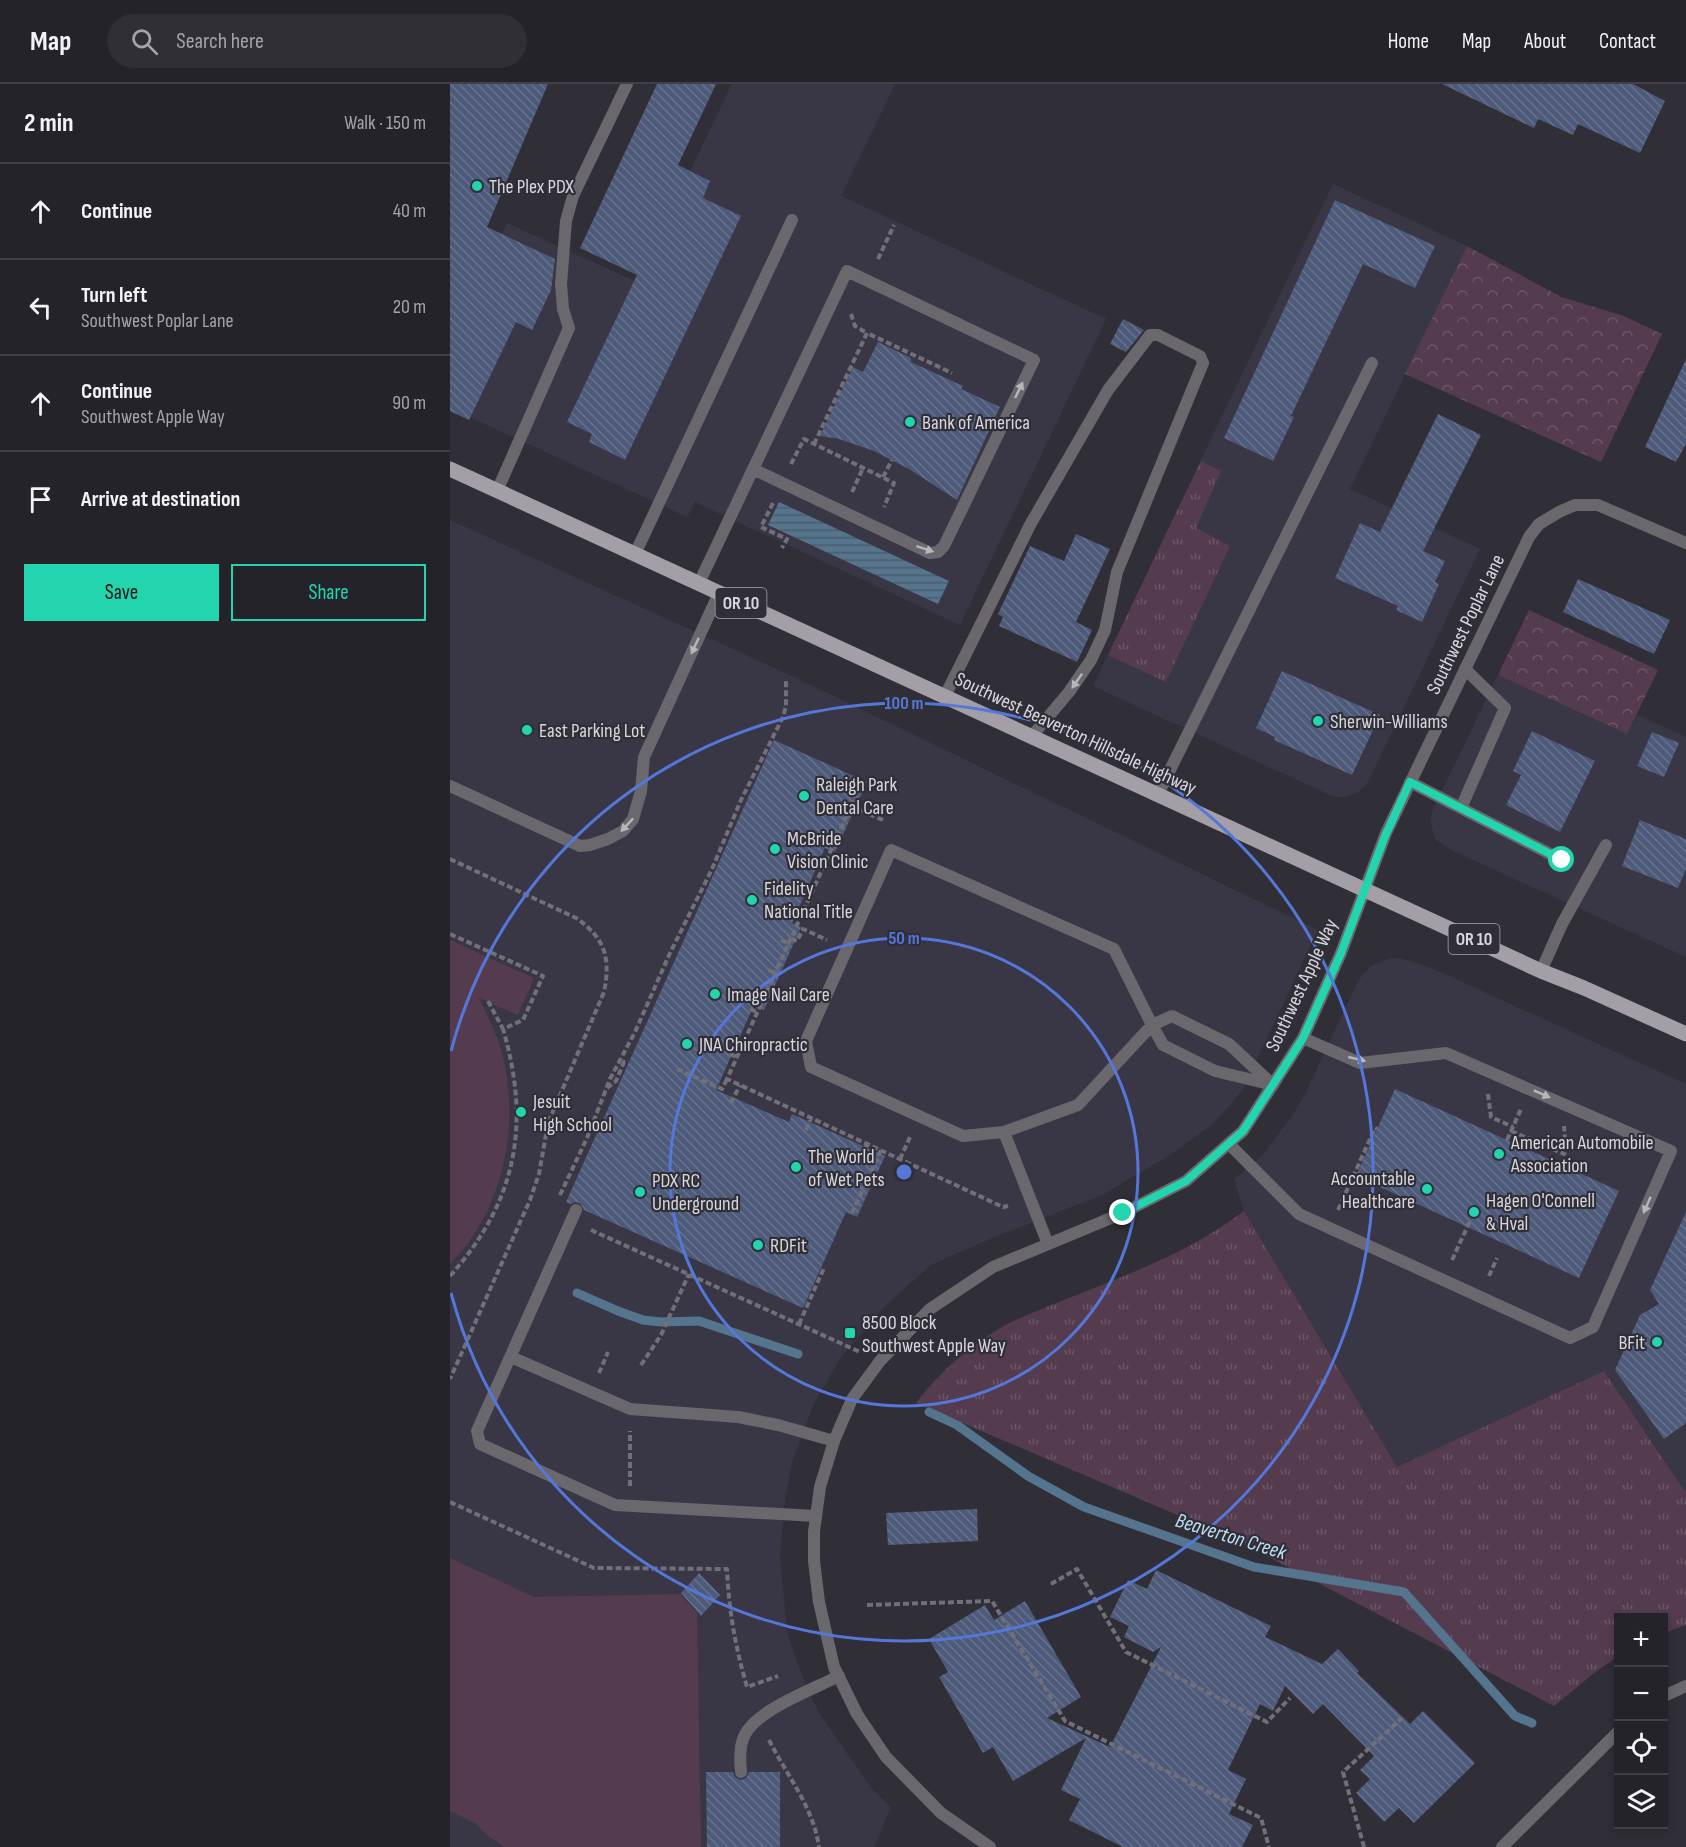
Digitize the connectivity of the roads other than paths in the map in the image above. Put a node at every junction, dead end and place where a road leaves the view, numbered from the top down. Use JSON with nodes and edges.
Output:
{"nodes":[{"id":1,"x":627,"y":84,"type":"edge"},
{"id":2,"x":792,"y":220,"type":"dead end"},
{"id":3,"x":1372,"y":363,"type":"dead end"},
{"id":4,"x":450,"y":469,"type":"edge"},
{"id":5,"x":753,"y":469,"type":"junction"},
{"id":6,"x":497,"y":491,"type":"junction"},
{"id":7,"x":1686,"y":543,"type":"edge"},
{"id":8,"x":635,"y":554,"type":"junction"},
{"id":9,"x":699,"y":583,"type":"junction"},
{"id":10,"x":719,"y":592,"type":"junction"},
{"id":11,"x":1465,"y":669,"type":"junction"},
{"id":12,"x":945,"y":696,"type":"junction"},
{"id":13,"x":1032,"y":736,"type":"junction"},
{"id":14,"x":1410,"y":782,"type":"junction"},
{"id":15,"x":450,"y":786,"type":"edge"},
{"id":16,"x":1158,"y":794,"type":"junction"},
{"id":17,"x":1461,"y":808,"type":"junction"},
{"id":18,"x":1606,"y":845,"type":"dead end"},
{"id":19,"x":1562,"y":860,"type":"dead end"},
{"id":20,"x":1364,"y":888,"type":"junction"},
{"id":21,"x":1540,"y":971,"type":"junction"},
{"id":22,"x":1152,"y":1025,"type":"junction"},
{"id":23,"x":1686,"y":1034,"type":"edge"},
{"id":24,"x":1303,"y":1038,"type":"junction"},
{"id":25,"x":1273,"y":1085,"type":"junction"},
{"id":26,"x":1004,"y":1132,"type":"junction"},
{"id":27,"x":1229,"y":1144,"type":"junction"},
{"id":28,"x":574,"y":1216,"type":"road end"},
{"id":29,"x":1048,"y":1244,"type":"junction"},
{"id":30,"x":511,"y":1357,"type":"junction"},
{"id":31,"x":834,"y":1442,"type":"junction"},
{"id":32,"x":816,"y":1516,"type":"junction"},
{"id":33,"x":839,"y":1676,"type":"junction"},
{"id":34,"x":1686,"y":1686,"type":"edge"},
{"id":35,"x":1668,"y":1694,"type":"edge"},
{"id":36,"x":1614,"y":1736,"type":"edge"},
{"id":37,"x":741,"y":1772,"type":"dead end"},
{"id":38,"x":990,"y":1847,"type":"edge"},
{"id":39,"x":1502,"y":1847,"type":"edge"}],
"edges":[{"from":1,"to":6,"type":"street"},
{"from":2,"to":8,"type":"street"},
{"from":3,"to":16,"type":"street"},
{"from":4,"to":6,"type":"main road","name":"Southwest Beaverton Hillsdale Highway","number":"OR 10"},
{"from":5,"to":5,"type":"street","one_way":true},
{"from":5,"to":9,"type":"street"},
{"from":6,"to":8,"type":"main road","name":"Southwest Beaverton Hillsdale Highway","number":"OR 10"},
{"from":7,"to":11,"type":"street","name":"Southwest Poplar Lane"},
{"from":8,"to":9,"type":"main road","name":"Southwest Beaverton Hillsdale Highway","number":"OR 10"},
{"from":9,"to":10,"type":"main road","name":"Southwest Beaverton Hillsdale Highway","number":"OR 10"},
{"from":10,"to":12,"type":"main road","name":"Southwest Beaverton Hillsdale Highway","number":"OR 10"},
{"from":10,"to":15,"type":"street","one_way":true},
{"from":11,"to":14,"type":"street","name":"Southwest Poplar Lane"},
{"from":11,"to":17,"type":"street"},
{"from":12,"to":13,"type":"main road","name":"Southwest Beaverton Hillsdale Highway","number":"OR 10"},
{"from":12,"to":13,"type":"street","one_way":true},
{"from":13,"to":16,"type":"main road","name":"Southwest Beaverton Hillsdale Highway","number":"OR 10"},
{"from":14,"to":17,"type":"street"},
{"from":14,"to":20,"type":"street","name":"Southwest Poplar Lane"},
{"from":16,"to":20,"type":"main road","name":"Southwest Beaverton Hillsdale Highway","number":"OR 10"},
{"from":17,"to":19,"type":"street"},
{"from":18,"to":21,"type":"street"},
{"from":20,"to":21,"type":"main road","name":"Southwest Beaverton Hillsdale Highway","number":"OR 10"},
{"from":20,"to":24,"type":"street","name":"Southwest Apple Way"},
{"from":21,"to":23,"type":"main road","name":"Southwest Beaverton Hillsdale Highway","number":"OR 10"},
{"from":22,"to":25,"type":"street"},
{"from":22,"to":25,"type":"street"},
{"from":22,"to":26,"type":"street"},
{"from":22,"to":26,"type":"street"},
{"from":24,"to":25,"type":"street","name":"Southwest Apple Way"},
{"from":24,"to":27,"type":"street","one_way":true},
{"from":25,"to":27,"type":"street","name":"Southwest Apple Way"},
{"from":26,"to":29,"type":"street"},
{"from":27,"to":29,"type":"street","name":"Southwest Apple Way"},
{"from":28,"to":30,"type":"street"},
{"from":29,"to":31,"type":"street","name":"Southwest Apple Way"},
{"from":30,"to":31,"type":"street"},
{"from":30,"to":32,"type":"street"},
{"from":31,"to":32,"type":"street","name":"Southwest Apple Way"},
{"from":32,"to":33,"type":"street","name":"Southwest Apple Way"},
{"from":33,"to":37,"type":"street"},
{"from":33,"to":38,"type":"street","name":"Southwest Apple Way"},
{"from":34,"to":35,"type":"street"},
{"from":36,"to":39,"type":"street"}]}
